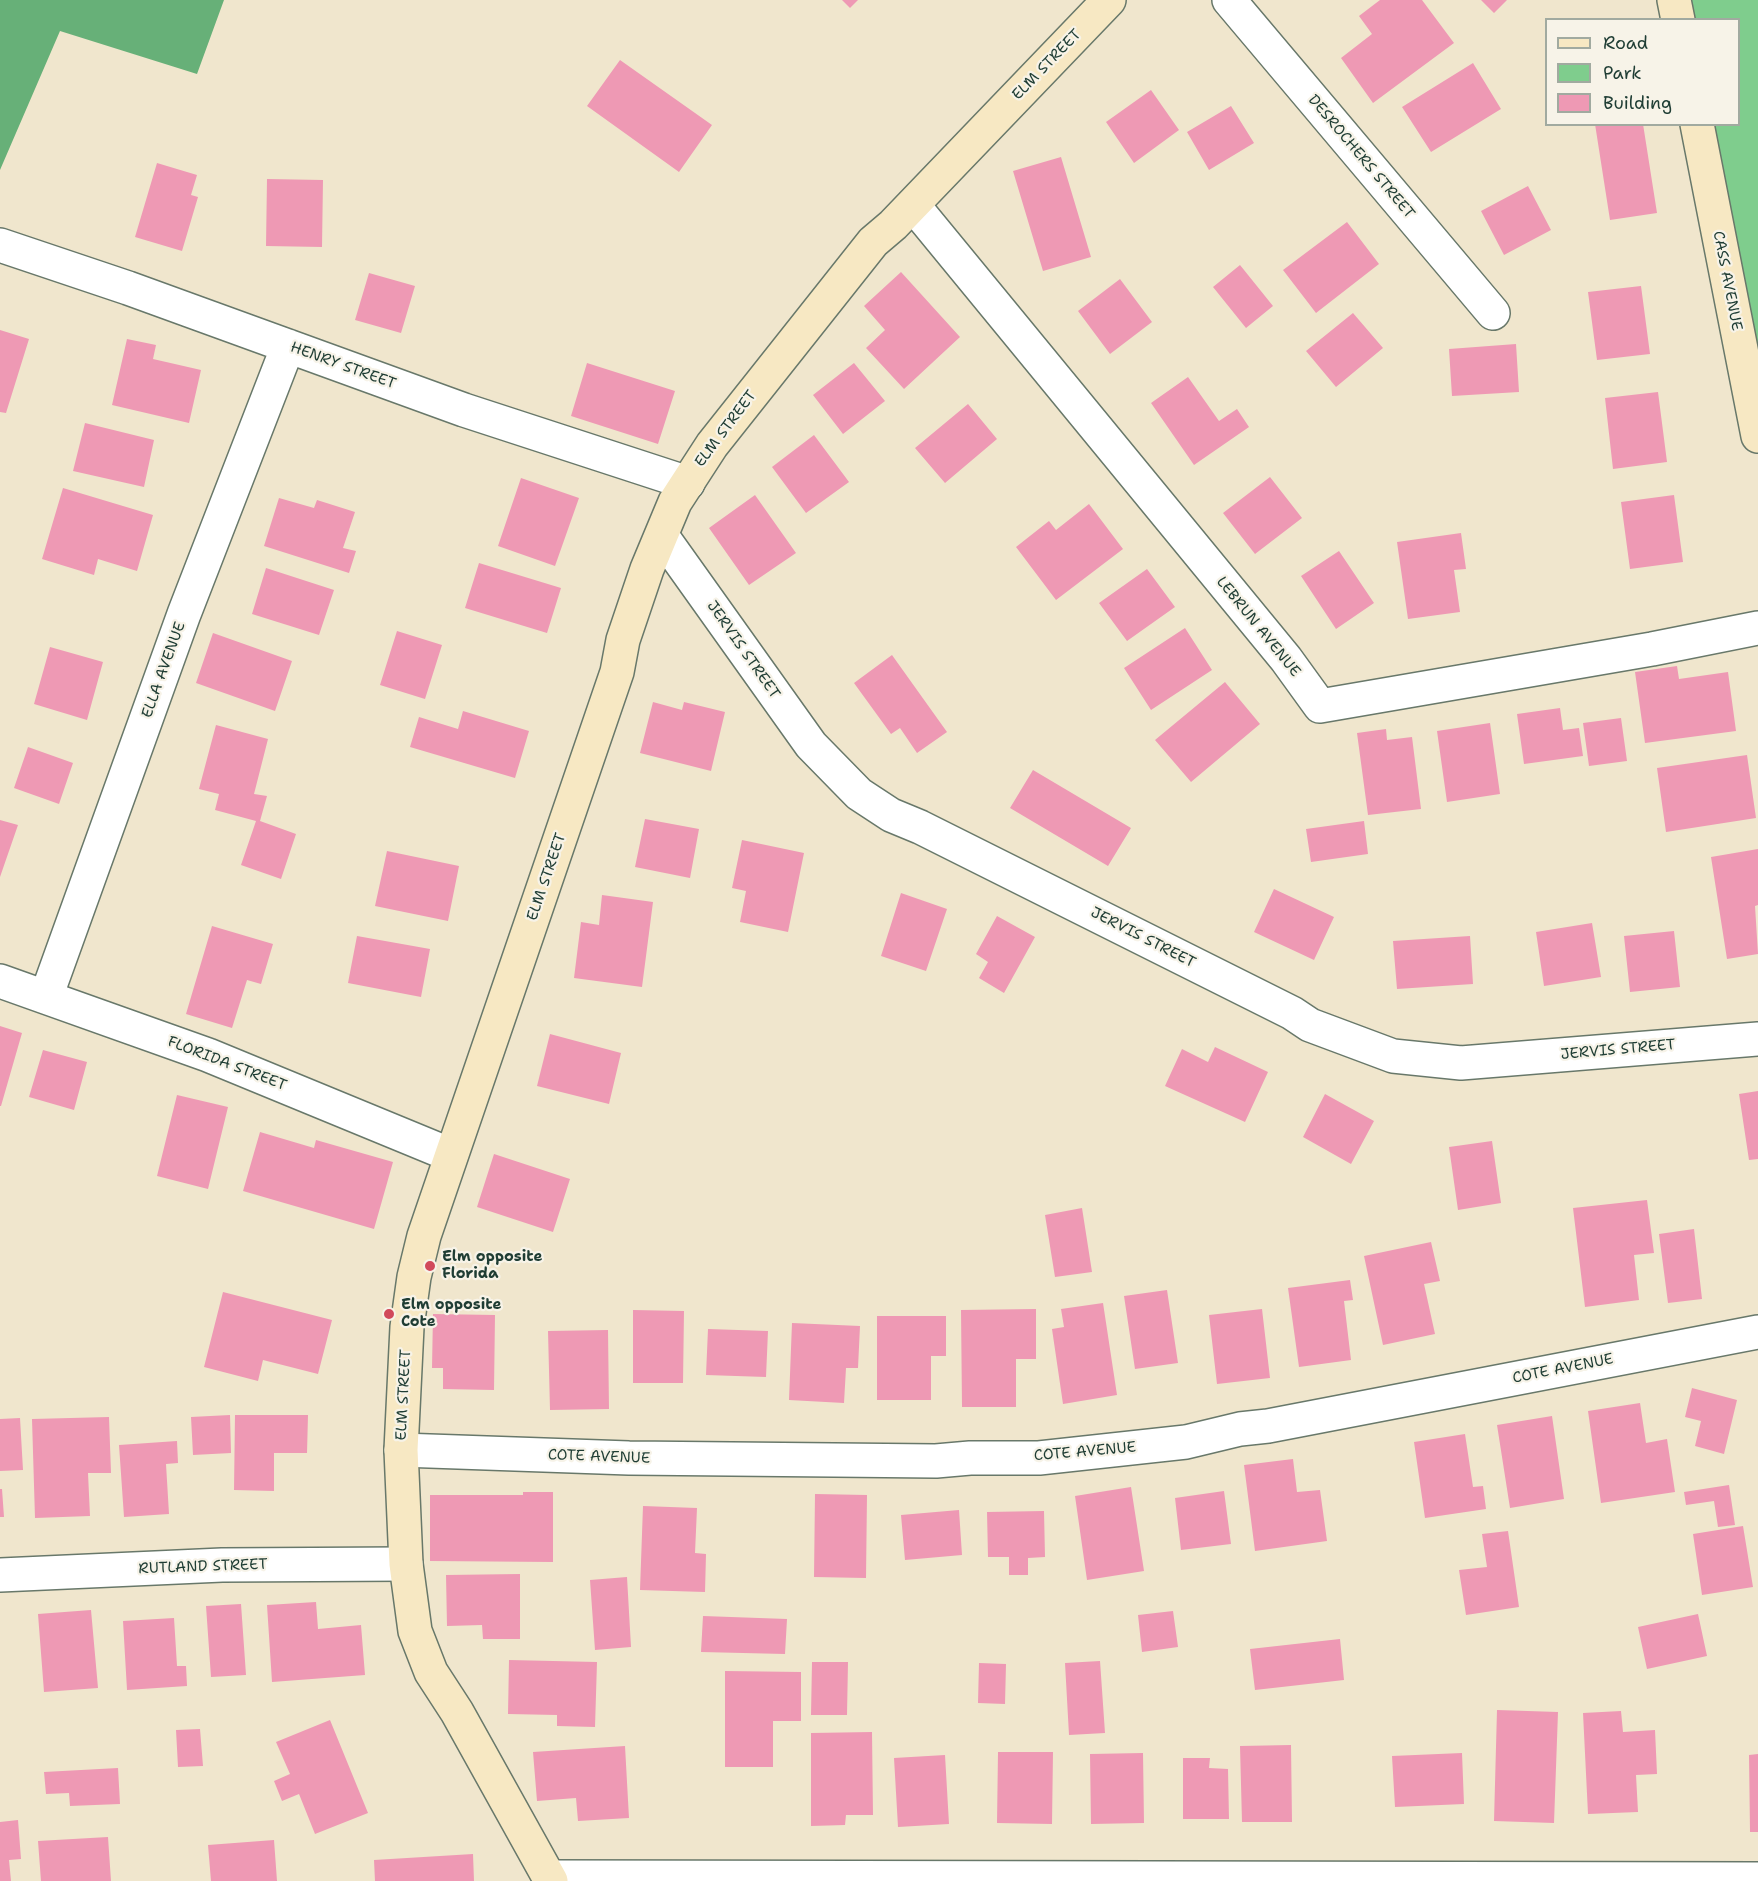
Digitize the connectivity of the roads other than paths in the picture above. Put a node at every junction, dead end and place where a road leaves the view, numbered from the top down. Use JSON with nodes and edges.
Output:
{"nodes":[{"id":1,"x":1109,"y":0,"type":"edge"},
{"id":2,"x":1229,"y":0,"type":"edge"},
{"id":3,"x":1674,"y":0,"type":"edge"},
{"id":4,"x":1678,"y":18,"type":"edge"},
{"id":5,"x":1697,"y":126,"type":"edge"},
{"id":6,"x":913,"y":205,"type":"junction"},
{"id":7,"x":0,"y":245,"type":"edge"},
{"id":8,"x":1493,"y":313,"type":"dead end"},
{"id":9,"x":288,"y":346,"type":"junction"},
{"id":10,"x":1758,"y":436,"type":"edge"},
{"id":11,"x":688,"y":483,"type":"junction"},
{"id":12,"x":662,"y":536,"type":"junction"},
{"id":13,"x":1758,"y":628,"type":"edge"},
{"id":14,"x":0,"y":981,"type":"edge"},
{"id":15,"x":46,"y":997,"type":"junction"},
{"id":16,"x":1758,"y":1039,"type":"edge"},
{"id":17,"x":451,"y":1155,"type":"junction"},
{"id":18,"x":1758,"y":1332,"type":"edge"},
{"id":19,"x":401,"y":1450,"type":"junction"},
{"id":20,"x":406,"y":1564,"type":"junction"},
{"id":21,"x":0,"y":1575,"type":"edge"},
{"id":22,"x":550,"y":1879,"type":"edge"},
{"id":23,"x":1758,"y":1879,"type":"edge"}],
"edges":[{"from":1,"to":6,"type":"street","name":"ELM STREET"},
{"from":2,"to":8,"type":"street","name":"DESROCHERS STREET"},
{"from":3,"to":4,"type":"street"},
{"from":5,"to":10,"type":"street","name":"CASS AVENUE"},
{"from":6,"to":11,"type":"street","name":"ELM STREET"},
{"from":6,"to":13,"type":"street","name":"LEBRUN AVENUE"},
{"from":7,"to":9,"type":"street","name":"HENRY STREET"},
{"from":9,"to":11,"type":"street","name":"HENRY STREET"},
{"from":9,"to":15,"type":"street","name":"ELLA AVENUE"},
{"from":11,"to":12,"type":"street","name":"ELM STREET"},
{"from":12,"to":16,"type":"street","name":"JERVIS STREET"},
{"from":12,"to":17,"type":"street","name":"ELM STREET"},
{"from":14,"to":15,"type":"street","name":"FLORIDA STREET"},
{"from":15,"to":17,"type":"street","name":"FLORIDA STREET"},
{"from":17,"to":19,"type":"street","name":"ELM STREET"},
{"from":18,"to":19,"type":"street","name":"COTE AVENUE"},
{"from":19,"to":20,"type":"street","name":"ELM STREET"},
{"from":20,"to":21,"type":"street","name":"RUTLAND STREET"},
{"from":20,"to":22,"type":"street","name":"ELM STREET"},
{"from":22,"to":23,"type":"street"}]}
